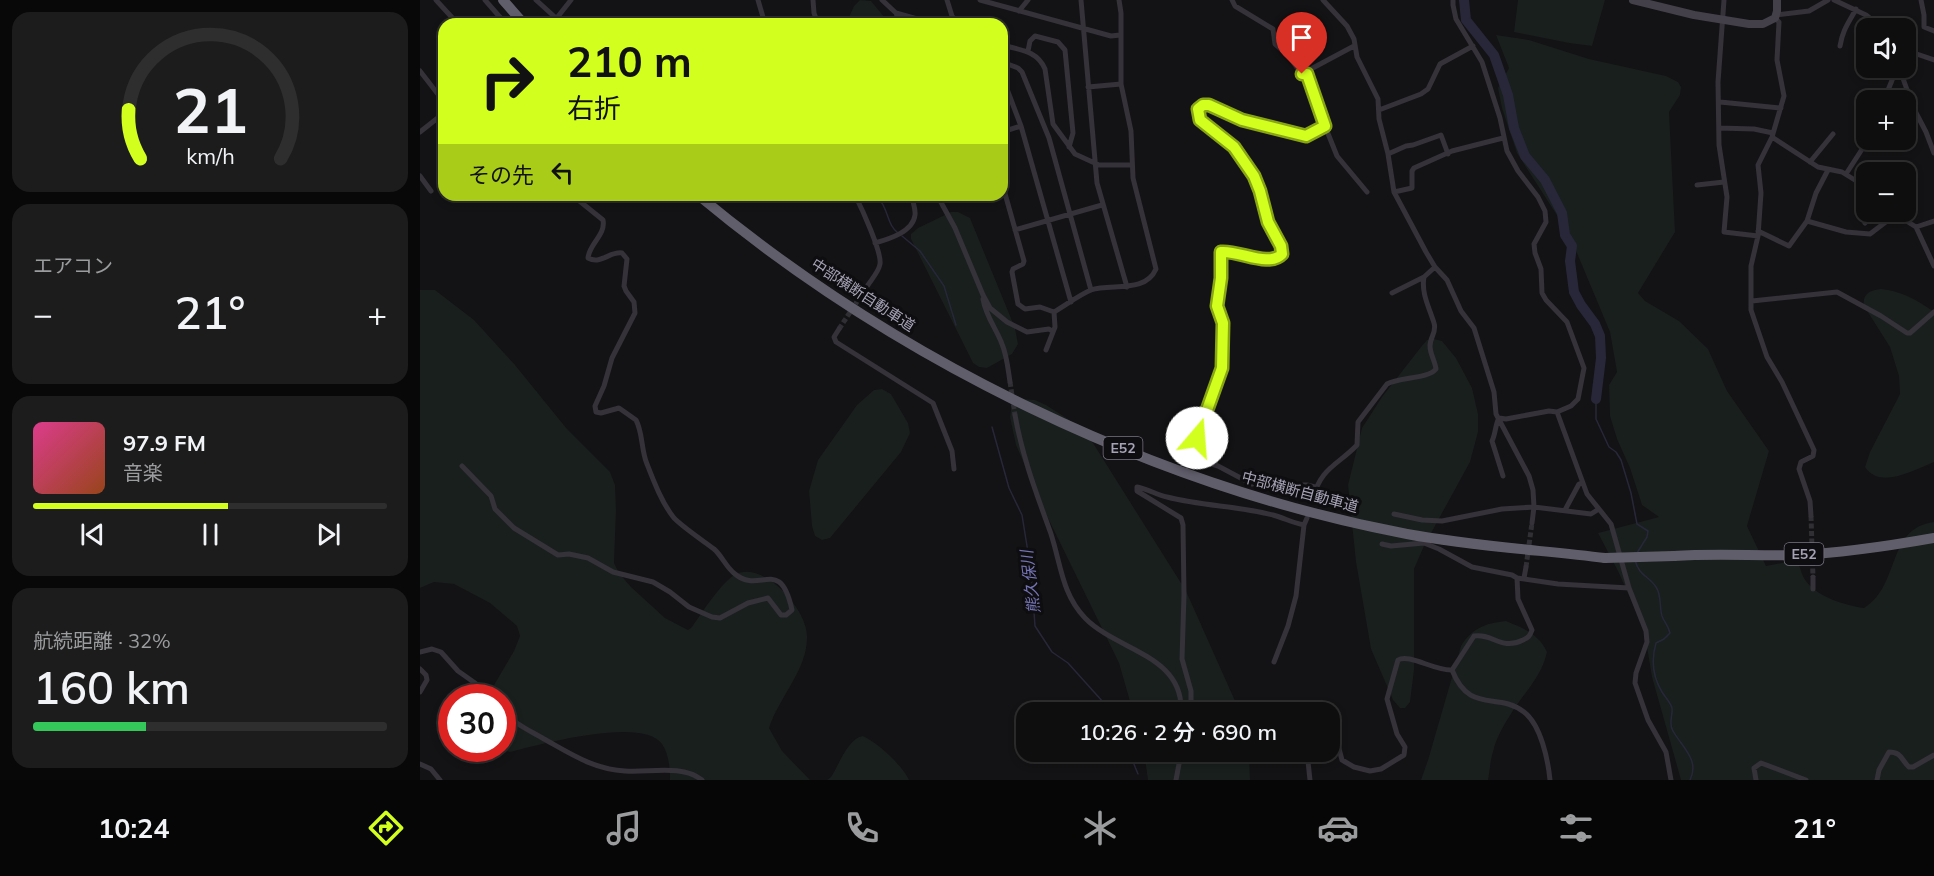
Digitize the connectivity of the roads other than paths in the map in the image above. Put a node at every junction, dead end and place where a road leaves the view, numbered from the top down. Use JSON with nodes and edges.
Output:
{"nodes":[{"id":1,"x":436,"y":0,"type":"edge"},
{"id":2,"x":485,"y":0,"type":"edge"},
{"id":3,"x":503,"y":0,"type":"edge"},
{"id":4,"x":536,"y":0,"type":"edge"},
{"id":5,"x":571,"y":0,"type":"edge"},
{"id":6,"x":758,"y":0,"type":"edge"},
{"id":7,"x":813,"y":0,"type":"edge"},
{"id":8,"x":882,"y":0,"type":"edge"},
{"id":9,"x":948,"y":0,"type":"edge"},
{"id":10,"x":980,"y":0,"type":"edge"},
{"id":11,"x":1028,"y":0,"type":"edge"},
{"id":12,"x":1081,"y":0,"type":"edge"},
{"id":13,"x":1119,"y":0,"type":"edge"},
{"id":14,"x":1232,"y":0,"type":"edge"},
{"id":15,"x":1323,"y":0,"type":"edge"},
{"id":16,"x":1454,"y":0,"type":"edge"},
{"id":17,"x":1633,"y":0,"type":"edge"},
{"id":18,"x":1724,"y":0,"type":"edge"},
{"id":19,"x":1777,"y":0,"type":"edge"},
{"id":20,"x":1828,"y":0,"type":"edge"},
{"id":21,"x":1834,"y":0,"type":"edge"},
{"id":22,"x":1921,"y":0,"type":"edge"},
{"id":23,"x":1856,"y":9,"type":"junction"},
{"id":24,"x":1019,"y":10,"type":"junction"},
{"id":25,"x":896,"y":13,"type":"junction"},
{"id":26,"x":1775,"y":17,"type":"junction"},
{"id":27,"x":452,"y":18,"type":"edge"},
{"id":28,"x":501,"y":18,"type":"edge"},
{"id":29,"x":519,"y":18,"type":"edge"},
{"id":30,"x":551,"y":18,"type":"edge"},
{"id":31,"x":557,"y":18,"type":"edge"},
{"id":32,"x":763,"y":18,"type":"edge"},
{"id":33,"x":817,"y":18,"type":"edge"},
{"id":34,"x":898,"y":18,"type":"edge"},
{"id":35,"x":914,"y":18,"type":"edge"},
{"id":36,"x":954,"y":18,"type":"edge"},
{"id":37,"x":1870,"y":18,"type":"edge"},
{"id":38,"x":1723,"y":20,"type":"junction"},
{"id":39,"x":1083,"y":28,"type":"junction"},
{"id":40,"x":1934,"y":31,"type":"edge"},
{"id":41,"x":1120,"y":35,"type":"junction"},
{"id":42,"x":1008,"y":46,"type":"edge"},
{"id":43,"x":1354,"y":46,"type":"junction"},
{"id":44,"x":1473,"y":46,"type":"junction"},
{"id":45,"x":1839,"y":46,"type":"dead end"},
{"id":46,"x":1028,"y":51,"type":"junction"},
{"id":47,"x":1916,"y":54,"type":"edge"},
{"id":48,"x":1934,"y":60,"type":"edge"},
{"id":49,"x":1008,"y":64,"type":"edge"},
{"id":50,"x":420,"y":71,"type":"edge"},
{"id":51,"x":1307,"y":74,"type":"junction"},
{"id":52,"x":1902,"y":78,"type":"edge"},
{"id":53,"x":1121,"y":84,"type":"junction"},
{"id":54,"x":1088,"y":87,"type":"junction"},
{"id":55,"x":1008,"y":91,"type":"edge"},
{"id":56,"x":438,"y":94,"type":"edge"},
{"id":57,"x":1720,"y":102,"type":"junction"},
{"id":58,"x":1781,"y":108,"type":"junction"},
{"id":59,"x":1379,"y":110,"type":"junction"},
{"id":60,"x":438,"y":118,"type":"edge"},
{"id":61,"x":1022,"y":126,"type":"junction"},
{"id":62,"x":1325,"y":126,"type":"junction"},
{"id":63,"x":1719,"y":128,"type":"junction"},
{"id":64,"x":1008,"y":130,"type":"edge"},
{"id":65,"x":420,"y":132,"type":"edge"},
{"id":66,"x":1833,"y":134,"type":"dead end"},
{"id":67,"x":1772,"y":135,"type":"junction"},
{"id":68,"x":1503,"y":138,"type":"junction"},
{"id":69,"x":1069,"y":147,"type":"junction"},
{"id":70,"x":1862,"y":150,"type":"edge"},
{"id":71,"x":1934,"y":153,"type":"edge"},
{"id":72,"x":1388,"y":154,"type":"junction"},
{"id":73,"x":1448,"y":154,"type":"junction"},
{"id":74,"x":1810,"y":162,"type":"junction"},
{"id":75,"x":1095,"y":164,"type":"junction"},
{"id":76,"x":1132,"y":165,"type":"junction"},
{"id":77,"x":1828,"y":170,"type":"junction"},
{"id":78,"x":1846,"y":174,"type":"junction"},
{"id":79,"x":420,"y":176,"type":"edge"},
{"id":80,"x":1856,"y":180,"type":"edge"},
{"id":81,"x":1724,"y":182,"type":"junction"},
{"id":82,"x":1696,"y":186,"type":"dead end"},
{"id":83,"x":431,"y":191,"type":"dead end"},
{"id":84,"x":1367,"y":192,"type":"dead end"},
{"id":85,"x":1394,"y":192,"type":"junction"},
{"id":86,"x":579,"y":201,"type":"edge"},
{"id":87,"x":706,"y":201,"type":"edge"},
{"id":88,"x":858,"y":201,"type":"edge"},
{"id":89,"x":913,"y":201,"type":"edge"},
{"id":90,"x":940,"y":201,"type":"edge"},
{"id":91,"x":1007,"y":201,"type":"edge"},
{"id":92,"x":1102,"y":205,"type":"junction"},
{"id":93,"x":1069,"y":214,"type":"junction"},
{"id":94,"x":1048,"y":220,"type":"junction"},
{"id":95,"x":1807,"y":221,"type":"junction"},
{"id":96,"x":1934,"y":221,"type":"edge"},
{"id":97,"x":1886,"y":222,"type":"edge"},
{"id":98,"x":1908,"y":222,"type":"edge"},
{"id":99,"x":1916,"y":227,"type":"junction"},
{"id":100,"x":1015,"y":230,"type":"junction"},
{"id":101,"x":1758,"y":233,"type":"junction"},
{"id":102,"x":875,"y":243,"type":"junction"},
{"id":103,"x":1934,"y":266,"type":"edge"},
{"id":104,"x":1435,"y":267,"type":"junction"},
{"id":105,"x":1424,"y":277,"type":"junction"},
{"id":106,"x":868,"y":285,"type":"tunnel mouth"},
{"id":107,"x":1127,"y":287,"type":"junction"},
{"id":108,"x":1090,"y":290,"type":"junction"},
{"id":109,"x":1392,"y":293,"type":"dead end"},
{"id":110,"x":983,"y":295,"type":"junction"},
{"id":111,"x":1071,"y":302,"type":"junction"},
{"id":112,"x":1752,"y":302,"type":"junction"},
{"id":113,"x":1054,"y":312,"type":"junction"},
{"id":114,"x":1934,"y":312,"type":"edge"},
{"id":115,"x":839,"y":329,"type":"dead end"},
{"id":116,"x":1052,"y":331,"type":"junction"},
{"id":117,"x":1046,"y":350,"type":"dead end"},
{"id":118,"x":1010,"y":382,"type":"tunnel mouth"},
{"id":119,"x":1557,"y":412,"type":"junction"},
{"id":120,"x":1016,"y":415,"type":"tunnel mouth"},
{"id":121,"x":1499,"y":418,"type":"junction"},
{"id":122,"x":462,"y":466,"type":"dead end"},
{"id":123,"x":954,"y":469,"type":"dead end"},
{"id":124,"x":1503,"y":476,"type":"dead end"},
{"id":125,"x":1582,"y":483,"type":"junction"},
{"id":126,"x":1316,"y":487,"type":"junction"},
{"id":127,"x":1313,"y":499,"type":"dead end"},
{"id":128,"x":1534,"y":507,"type":"junction"},
{"id":129,"x":1599,"y":509,"type":"junction"},
{"id":130,"x":1565,"y":510,"type":"junction"},
{"id":131,"x":1394,"y":514,"type":"dead end"},
{"id":132,"x":1811,"y":516,"type":"tunnel mouth"},
{"id":133,"x":1306,"y":518,"type":"dead end"},
{"id":134,"x":1532,"y":524,"type":"tunnel mouth"},
{"id":135,"x":1304,"y":525,"type":"junction"},
{"id":136,"x":1934,"y":538,"type":"edge"},
{"id":137,"x":1382,"y":544,"type":"dead end"},
{"id":138,"x":1527,"y":567,"type":"tunnel mouth"},
{"id":139,"x":1813,"y":577,"type":"tunnel mouth"},
{"id":140,"x":1521,"y":578,"type":"junction"},
{"id":141,"x":1629,"y":588,"type":"junction"},
{"id":142,"x":1813,"y":589,"type":"dead end"},
{"id":143,"x":420,"y":652,"type":"edge"},
{"id":144,"x":1274,"y":662,"type":"dead end"},
{"id":145,"x":420,"y":669,"type":"edge"},
{"id":146,"x":1452,"y":670,"type":"junction"},
{"id":147,"x":476,"y":684,"type":"edge"},
{"id":148,"x":420,"y":692,"type":"edge"},
{"id":149,"x":1182,"y":702,"type":"edge"},
{"id":150,"x":1190,"y":702,"type":"edge"},
{"id":151,"x":516,"y":724,"type":"edge"},
{"id":152,"x":1340,"y":752,"type":"edge"},
{"id":153,"x":1934,"y":755,"type":"edge"},
{"id":154,"x":1178,"y":762,"type":"edge"},
{"id":155,"x":1308,"y":762,"type":"edge"},
{"id":156,"x":420,"y":764,"type":"edge"},
{"id":157,"x":440,"y":780,"type":"edge"},
{"id":158,"x":702,"y":780,"type":"edge"},
{"id":159,"x":1176,"y":780,"type":"edge"},
{"id":160,"x":1310,"y":780,"type":"edge"},
{"id":161,"x":1550,"y":780,"type":"edge"},
{"id":162,"x":1671,"y":780,"type":"edge"},
{"id":163,"x":1756,"y":780,"type":"edge"},
{"id":164,"x":1806,"y":780,"type":"edge"},
{"id":165,"x":1877,"y":780,"type":"edge"}],
"edges":[{"from":1,"to":27,"type":"street"},
{"from":2,"to":28,"type":"street"},
{"from":3,"to":29,"type":"highway"},
{"from":4,"to":30,"type":"street"},
{"from":5,"to":31,"type":"street"},
{"from":6,"to":32,"type":"street"},
{"from":7,"to":33,"type":"street"},
{"from":8,"to":25,"type":"street"},
{"from":9,"to":36,"type":"street"},
{"from":10,"to":24,"type":"street"},
{"from":11,"to":24,"type":"street"},
{"from":12,"to":39,"type":"street"},
{"from":13,"to":41,"type":"street"},
{"from":14,"to":51,"type":"street"},
{"from":15,"to":43,"type":"street"},
{"from":16,"to":44,"type":"street"},
{"from":17,"to":38,"type":"main road"},
{"from":18,"to":38,"type":"street"},
{"from":19,"to":26,"type":"main road"},
{"from":20,"to":26,"type":"street"},
{"from":21,"to":23,"type":"street"},
{"from":22,"to":40,"type":"street"},
{"from":23,"to":37,"type":"street"},
{"from":23,"to":45,"type":"street"},
{"from":24,"to":39,"type":"street"},
{"from":25,"to":34,"type":"street"},
{"from":25,"to":35,"type":"street"},
{"from":26,"to":38,"type":"main road"},
{"from":26,"to":58,"type":"street"},
{"from":38,"to":57,"type":"street"},
{"from":39,"to":41,"type":"street"},
{"from":39,"to":54,"type":"street"},
{"from":41,"to":53,"type":"street"},
{"from":42,"to":46,"type":"street"},
{"from":43,"to":51,"type":"street"},
{"from":43,"to":59,"type":"street"},
{"from":44,"to":59,"type":"street"},
{"from":44,"to":68,"type":"street"},
{"from":46,"to":69,"type":"street"},
{"from":46,"to":69,"type":"street"},
{"from":47,"to":48,"type":"street"},
{"from":49,"to":93,"type":"street"},
{"from":50,"to":56,"type":"street"},
{"from":51,"to":62,"type":"street"},
{"from":52,"to":71,"type":"street"},
{"from":53,"to":54,"type":"street"},
{"from":53,"to":76,"type":"street"},
{"from":54,"to":75,"type":"street"},
{"from":55,"to":61,"type":"street"},
{"from":57,"to":58,"type":"street"},
{"from":57,"to":63,"type":"street"},
{"from":58,"to":67,"type":"street"},
{"from":59,"to":72,"type":"street"},
{"from":60,"to":65,"type":"street"},
{"from":61,"to":64,"type":"street"},
{"from":61,"to":94,"type":"street"},
{"from":62,"to":84,"type":"street"},
{"from":62,"to":126,"type":"street"},
{"from":63,"to":67,"type":"street"},
{"from":63,"to":81,"type":"street"},
{"from":66,"to":74,"type":"street"},
{"from":67,"to":74,"type":"street"},
{"from":67,"to":101,"type":"street"},
{"from":68,"to":73,"type":"street"},
{"from":68,"to":119,"type":"street"},
{"from":69,"to":75,"type":"street"},
{"from":70,"to":78,"type":"street"},
{"from":72,"to":73,"type":"street"},
{"from":72,"to":85,"type":"street"},
{"from":73,"to":85,"type":"street"},
{"from":74,"to":77,"type":"street"},
{"from":75,"to":76,"type":"street"},
{"from":75,"to":92,"type":"street"},
{"from":76,"to":107,"type":"street"},
{"from":77,"to":78,"type":"street"},
{"from":77,"to":95,"type":"street"},
{"from":78,"to":80,"type":"street"},
{"from":79,"to":83,"type":"street"},
{"from":81,"to":82,"type":"street"},
{"from":81,"to":101,"type":"street"},
{"from":85,"to":104,"type":"street"},
{"from":86,"to":122,"type":"street"},
{"from":87,"to":136,"type":"highway","name":"中部横断自動車道","number":"E52","bridge":true},
{"from":88,"to":102,"type":"street"},
{"from":89,"to":102,"type":"street"},
{"from":90,"to":110,"type":"street"},
{"from":91,"to":100,"type":"street"},
{"from":92,"to":93,"type":"street"},
{"from":92,"to":107,"type":"street"},
{"from":93,"to":94,"type":"street"},
{"from":93,"to":108,"type":"street"},
{"from":94,"to":100,"type":"street"},
{"from":94,"to":111,"type":"street"},
{"from":95,"to":97,"type":"street"},
{"from":95,"to":101,"type":"street"},
{"from":96,"to":99,"type":"street"},
{"from":98,"to":99,"type":"street"},
{"from":99,"to":103,"type":"street"},
{"from":100,"to":113,"type":"street"},
{"from":101,"to":112,"type":"street"},
{"from":102,"to":106,"type":"street"},
{"from":104,"to":105,"type":"street"},
{"from":104,"to":121,"type":"street"},
{"from":105,"to":109,"type":"street"},
{"from":105,"to":126,"type":"street"},
{"from":107,"to":108,"type":"street"},
{"from":108,"to":111,"type":"street"},
{"from":110,"to":116,"type":"street"},
{"from":110,"to":118,"type":"street"},
{"from":111,"to":113,"type":"street"},
{"from":112,"to":114,"type":"street"},
{"from":112,"to":132,"type":"street"},
{"from":113,"to":116,"type":"street"},
{"from":115,"to":123,"type":"street"},
{"from":116,"to":117,"type":"street"},
{"from":119,"to":121,"type":"street"},
{"from":119,"to":125,"type":"street"},
{"from":120,"to":149,"type":"street"},
{"from":121,"to":124,"type":"street"},
{"from":121,"to":128,"type":"street"},
{"from":125,"to":129,"type":"street"},
{"from":125,"to":130,"type":"street"},
{"from":126,"to":127,"type":"street"},
{"from":128,"to":130,"type":"street"},
{"from":128,"to":131,"type":"street"},
{"from":128,"to":134,"type":"street"},
{"from":129,"to":130,"type":"street"},
{"from":129,"to":141,"type":"street"},
{"from":133,"to":135,"type":"street"},
{"from":135,"to":144,"type":"street"},
{"from":135,"to":150,"type":"street"},
{"from":137,"to":140,"type":"street"},
{"from":138,"to":140,"type":"street"},
{"from":139,"to":142,"type":"street"},
{"from":140,"to":141,"type":"street"},
{"from":140,"to":146,"type":"street"},
{"from":141,"to":162,"type":"street"},
{"from":143,"to":147,"type":"street"},
{"from":145,"to":148,"type":"street"},
{"from":146,"to":152,"type":"street"},
{"from":146,"to":161,"type":"street"},
{"from":151,"to":158,"type":"street"},
{"from":153,"to":165,"type":"street"},
{"from":154,"to":159,"type":"street"},
{"from":155,"to":160,"type":"street"},
{"from":156,"to":157,"type":"street"},
{"from":163,"to":164,"type":"street"}]}
